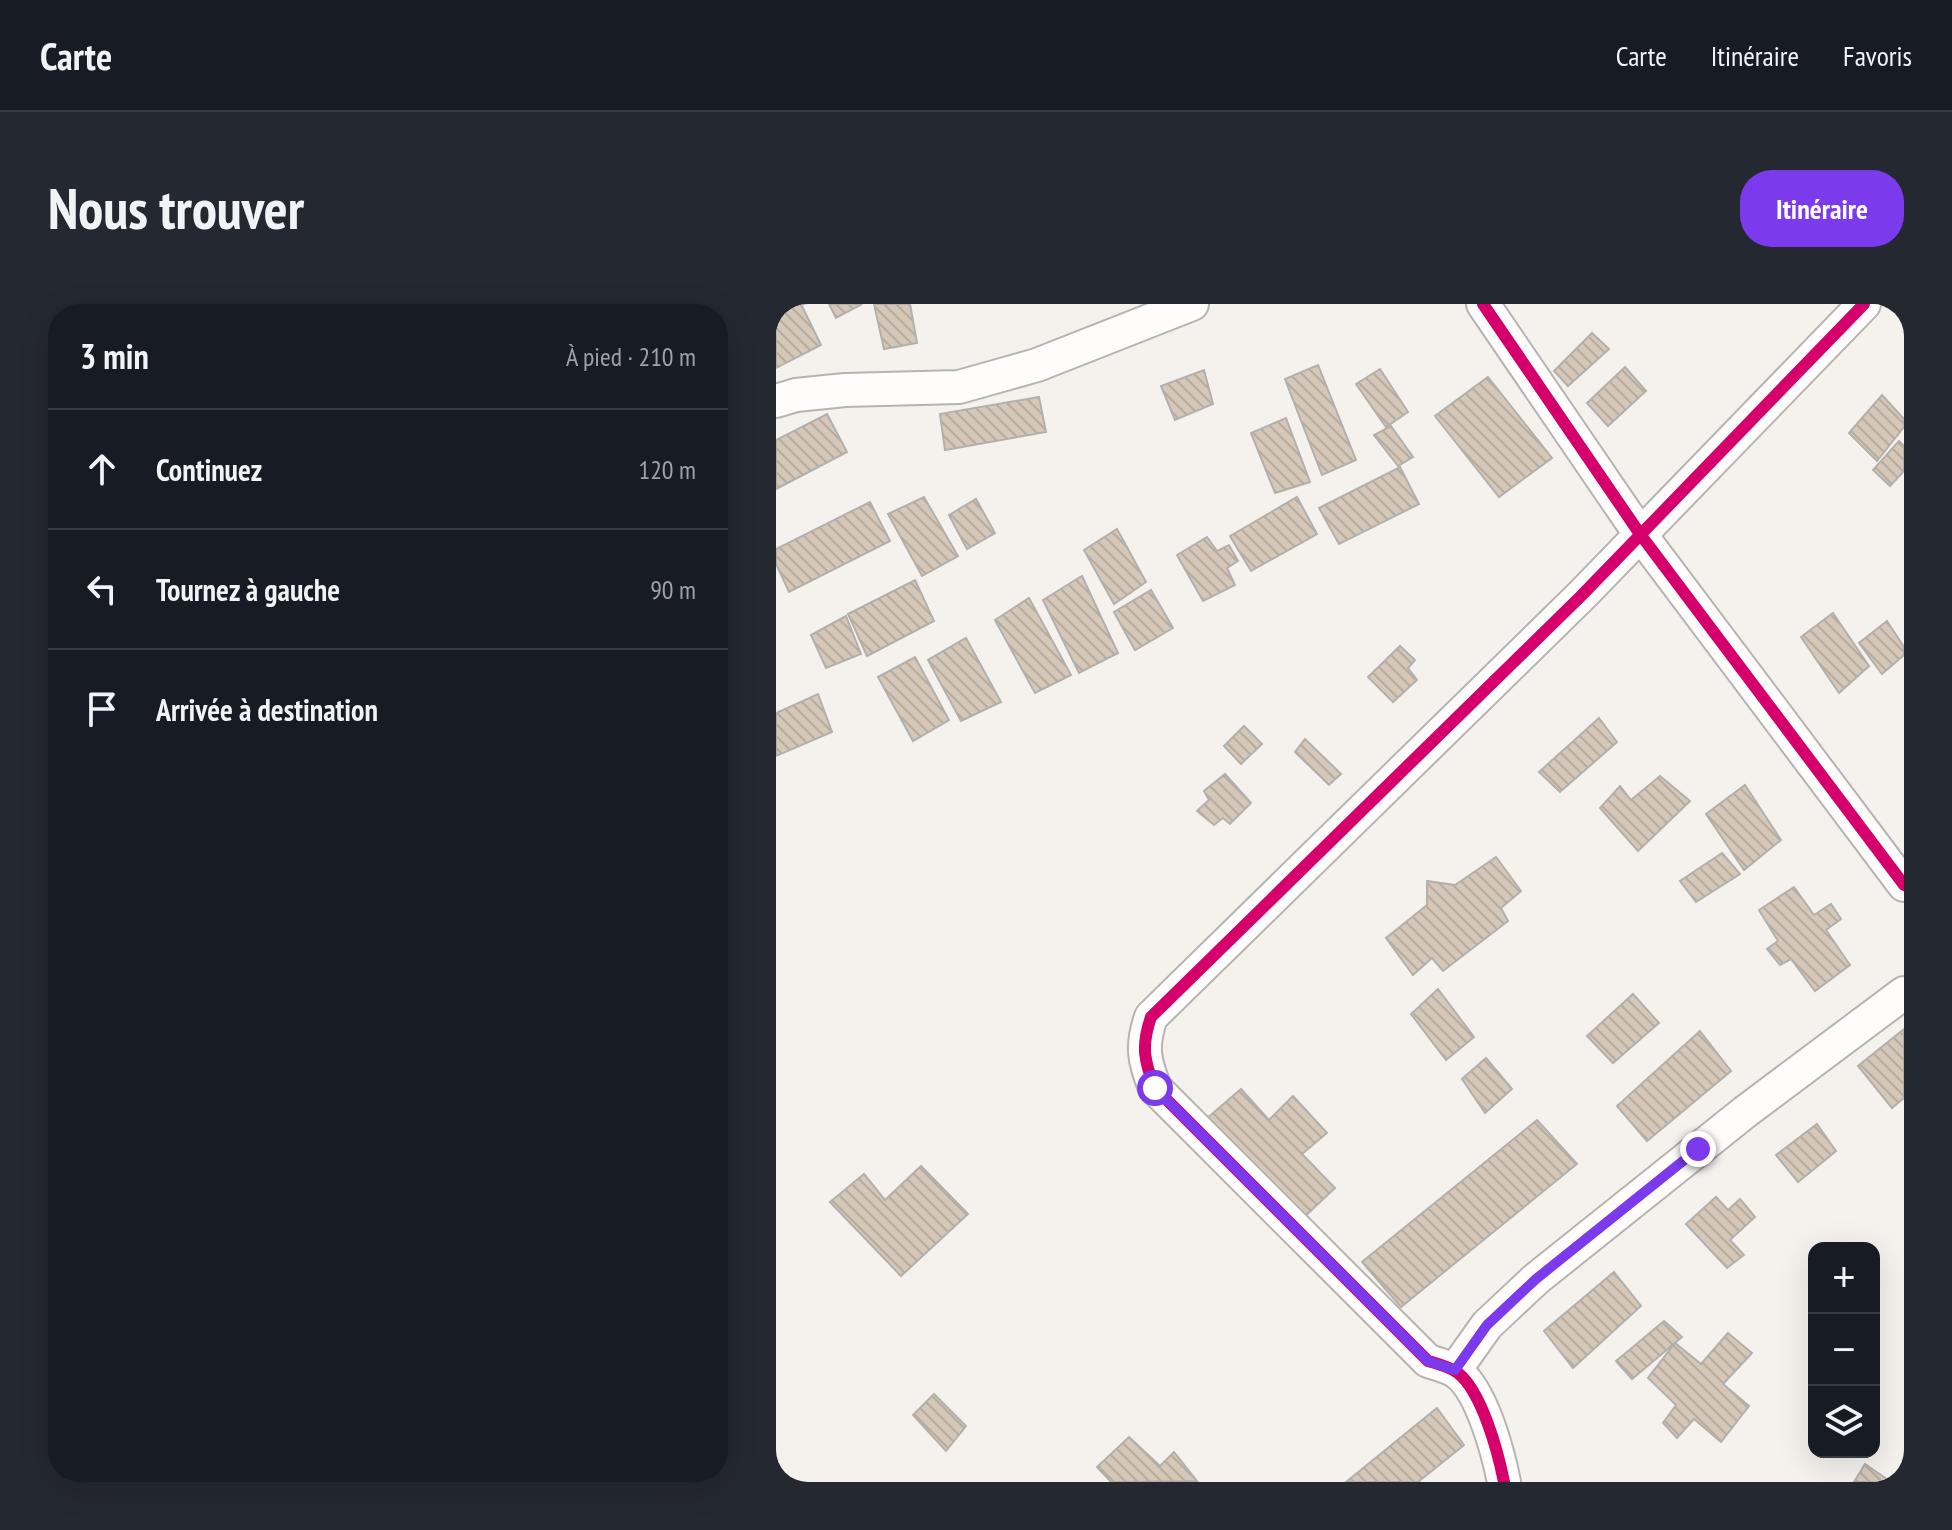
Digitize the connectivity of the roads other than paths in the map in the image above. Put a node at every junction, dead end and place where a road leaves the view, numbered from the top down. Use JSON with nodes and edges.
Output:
{"nodes":[{"id":1,"x":1192,"y":304,"type":"edge"},
{"id":2,"x":1483,"y":304,"type":"edge"},
{"id":3,"x":1864,"y":304,"type":"edge"},
{"id":4,"x":776,"y":401,"type":"edge"},
{"id":5,"x":1640,"y":534,"type":"junction"},
{"id":6,"x":1904,"y":885,"type":"edge"},
{"id":7,"x":1904,"y":993,"type":"edge"},
{"id":8,"x":1455,"y":1370,"type":"junction"},
{"id":9,"x":1504,"y":1482,"type":"edge"}],
"edges":[{"from":1,"to":4,"type":"street"},
{"from":2,"to":5,"type":"street"},
{"from":3,"to":5,"type":"street"},
{"from":5,"to":6,"type":"street"},
{"from":5,"to":8,"type":"street"},
{"from":7,"to":8,"type":"street"},
{"from":8,"to":9,"type":"street"}]}
